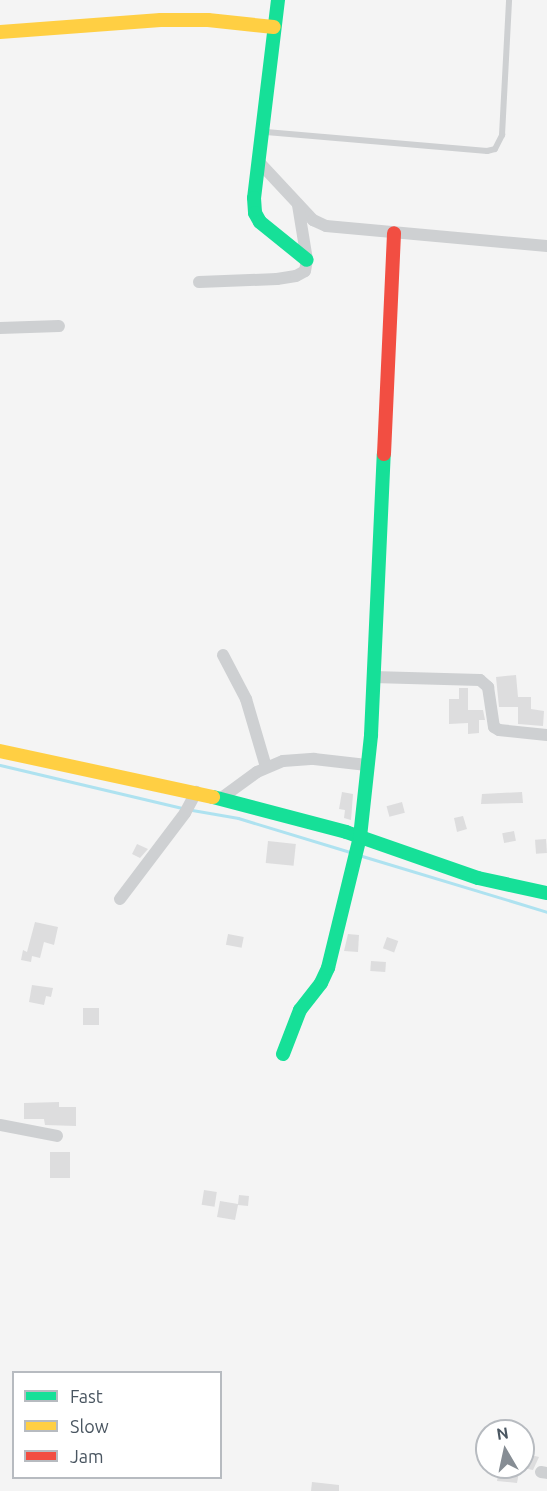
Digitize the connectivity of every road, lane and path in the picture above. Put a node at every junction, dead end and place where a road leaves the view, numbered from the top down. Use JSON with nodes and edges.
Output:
{"nodes":[{"id":1,"x":278,"y":0,"type":"edge"},
{"id":2,"x":509,"y":0,"type":"edge"},
{"id":3,"x":274,"y":27,"type":"junction"},
{"id":4,"x":0,"y":32,"type":"edge"},
{"id":5,"x":264,"y":132,"type":"junction"},
{"id":6,"x":258,"y":161,"type":"junction"},
{"id":7,"x":298,"y":205,"type":"junction"},
{"id":8,"x":394,"y":233,"type":"junction"},
{"id":9,"x":547,"y":246,"type":"edge"},
{"id":10,"x":307,"y":260,"type":"junction"},
{"id":11,"x":199,"y":282,"type":"dead end"},
{"id":12,"x":59,"y":326,"type":"dead end"},
{"id":13,"x":0,"y":328,"type":"edge"},
{"id":14,"x":224,"y":654,"type":"dead end"},
{"id":15,"x":373,"y":677,"type":"junction"},
{"id":16,"x":547,"y":735,"type":"edge"},
{"id":17,"x":0,"y":751,"type":"edge"},
{"id":18,"x":367,"y":765,"type":"junction"},
{"id":19,"x":266,"y":767,"type":"junction"},
{"id":20,"x":195,"y":795,"type":"junction"},
{"id":21,"x":219,"y":799,"type":"junction"},
{"id":22,"x":357,"y":846,"type":"junction"},
{"id":23,"x":547,"y":893,"type":"edge"},
{"id":24,"x":120,"y":899,"type":"dead end"},
{"id":25,"x":283,"y":1054,"type":"dead end"},
{"id":26,"x":0,"y":1125,"type":"edge"},
{"id":27,"x":57,"y":1136,"type":"dead end"}],
"edges":[{"from":1,"to":3,"type":"street"},
{"from":2,"to":5,"type":"lane"},
{"from":3,"to":4,"type":"street"},
{"from":3,"to":5,"type":"street"},
{"from":5,"to":6,"type":"street"},
{"from":6,"to":7,"type":"street"},
{"from":6,"to":10,"type":"street"},
{"from":7,"to":8,"type":"street"},
{"from":7,"to":10,"type":"street"},
{"from":8,"to":9,"type":"street"},
{"from":8,"to":15,"type":"street"},
{"from":10,"to":11,"type":"street"},
{"from":12,"to":13,"type":"street"},
{"from":14,"to":19,"type":"street"},
{"from":15,"to":16,"type":"street"},
{"from":15,"to":18,"type":"street"},
{"from":17,"to":20,"type":"street"},
{"from":18,"to":19,"type":"street"},
{"from":18,"to":22,"type":"street"},
{"from":19,"to":21,"type":"street"},
{"from":20,"to":21,"type":"street"},
{"from":20,"to":24,"type":"street"},
{"from":21,"to":22,"type":"street"},
{"from":22,"to":23,"type":"street"},
{"from":22,"to":25,"type":"street"},
{"from":26,"to":27,"type":"street"}]}
